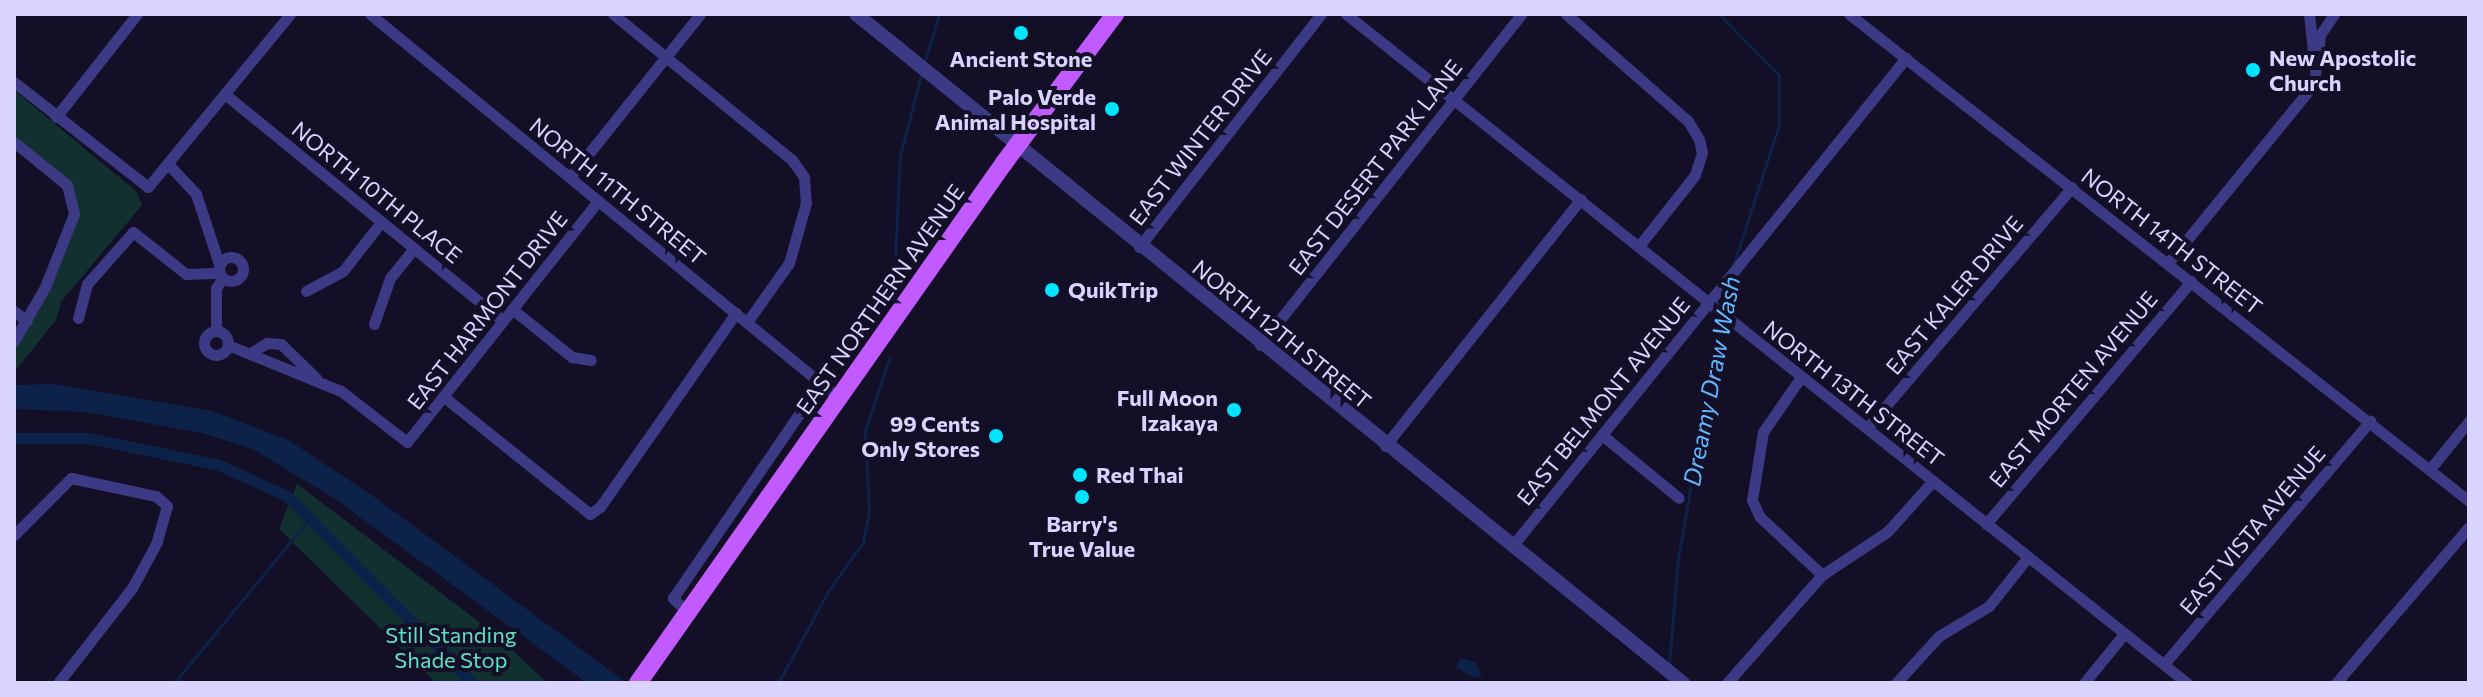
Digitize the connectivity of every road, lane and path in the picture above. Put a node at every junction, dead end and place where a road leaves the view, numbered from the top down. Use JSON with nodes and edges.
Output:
{"nodes":[{"id":1,"x":137,"y":14,"type":"edge"},
{"id":2,"x":290,"y":14,"type":"edge"},
{"id":3,"x":370,"y":14,"type":"edge"},
{"id":4,"x":613,"y":14,"type":"edge"},
{"id":5,"x":700,"y":14,"type":"edge"},
{"id":6,"x":856,"y":14,"type":"edge"},
{"id":7,"x":1321,"y":14,"type":"edge"},
{"id":8,"x":1346,"y":14,"type":"edge"},
{"id":9,"x":1521,"y":14,"type":"edge"},
{"id":10,"x":1566,"y":14,"type":"edge"},
{"id":11,"x":1849,"y":14,"type":"edge"},
{"id":12,"x":2309,"y":14,"type":"edge"},
{"id":13,"x":2334,"y":14,"type":"edge"},
{"id":14,"x":1108,"y":17,"type":"edge"},
{"id":15,"x":665,"y":57,"type":"junction"},
{"id":16,"x":1906,"y":58,"type":"junction"},
{"id":17,"x":2316,"y":74,"type":"junction"},
{"id":18,"x":14,"y":82,"type":"edge"},
{"id":19,"x":226,"y":95,"type":"junction"},
{"id":20,"x":1454,"y":99,"type":"junction"},
{"id":21,"x":56,"y":117,"type":"junction"},
{"id":22,"x":14,"y":142,"type":"edge"},
{"id":23,"x":1016,"y":146,"type":"junction"},
{"id":24,"x":169,"y":165,"type":"junction"},
{"id":25,"x":570,"y":177,"type":"junction"},
{"id":26,"x":2072,"y":187,"type":"junction"},
{"id":27,"x":1581,"y":199,"type":"junction"},
{"id":28,"x":598,"y":201,"type":"junction"},
{"id":29,"x":381,"y":222,"type":"junction"},
{"id":30,"x":1639,"y":246,"type":"junction"},
{"id":31,"x":1139,"y":247,"type":"junction"},
{"id":32,"x":414,"y":248,"type":"junction"},
{"id":33,"x":2168,"y":263,"type":"junction"},
{"id":34,"x":221,"y":272,"type":"junction"},
{"id":35,"x":2191,"y":281,"type":"junction"},
{"id":36,"x":306,"y":291,"type":"dead end"},
{"id":37,"x":1708,"y":302,"type":"junction"},
{"id":38,"x":512,"y":309,"type":"junction"},
{"id":39,"x":14,"y":311,"type":"edge"},
{"id":40,"x":736,"y":313,"type":"junction"},
{"id":41,"x":78,"y":318,"type":"dead end"},
{"id":42,"x":27,"y":321,"type":"junction"},
{"id":43,"x":503,"y":321,"type":"junction"},
{"id":44,"x":747,"y":322,"type":"junction"},
{"id":45,"x":374,"y":324,"type":"dead end"},
{"id":46,"x":216,"y":331,"type":"junction"},
{"id":47,"x":14,"y":341,"type":"edge"},
{"id":48,"x":228,"y":345,"type":"junction"},
{"id":49,"x":1260,"y":345,"type":"junction"},
{"id":50,"x":252,"y":352,"type":"junction"},
{"id":51,"x":591,"y":360,"type":"dead end"},
{"id":52,"x":1801,"y":377,"type":"junction"},
{"id":53,"x":316,"y":378,"type":"junction"},
{"id":54,"x":820,"y":383,"type":"junction"},
{"id":55,"x":444,"y":397,"type":"junction"},
{"id":56,"x":840,"y":399,"type":"junction"},
{"id":57,"x":2370,"y":421,"type":"junction"},
{"id":58,"x":2469,"y":421,"type":"edge"},
{"id":59,"x":1867,"y":428,"type":"junction"},
{"id":60,"x":1602,"y":435,"type":"junction"},
{"id":61,"x":1385,"y":446,"type":"junction"},
{"id":62,"x":2430,"y":469,"type":"junction"},
{"id":63,"x":1933,"y":481,"type":"junction"},
{"id":64,"x":1679,"y":498,"type":"dead end"},
{"id":65,"x":2469,"y":501,"type":"edge"},
{"id":66,"x":1986,"y":524,"type":"junction"},
{"id":67,"x":2469,"y":527,"type":"edge"},
{"id":68,"x":14,"y":535,"type":"edge"},
{"id":69,"x":1513,"y":545,"type":"junction"},
{"id":70,"x":2028,"y":557,"type":"junction"},
{"id":71,"x":1822,"y":575,"type":"junction"},
{"id":72,"x":689,"y":614,"type":"junction"},
{"id":73,"x":2124,"y":634,"type":"junction"},
{"id":74,"x":2164,"y":664,"type":"junction"},
{"id":75,"x":58,"y":683,"type":"edge"},
{"id":76,"x":638,"y":683,"type":"edge"},
{"id":77,"x":1683,"y":683,"type":"edge"},
{"id":78,"x":1727,"y":683,"type":"edge"},
{"id":79,"x":1896,"y":683,"type":"edge"},
{"id":80,"x":2084,"y":683,"type":"edge"},
{"id":81,"x":2187,"y":683,"type":"edge"},
{"id":82,"x":2336,"y":683,"type":"edge"}],
"edges":[{"from":1,"to":21,"type":"street"},
{"from":2,"to":19,"type":"street"},
{"from":3,"to":25,"type":"street","name":"NORTH 11TH STREET"},
{"from":4,"to":15,"type":"street"},
{"from":5,"to":15,"type":"street"},
{"from":6,"to":23,"type":"street","name":"NORTH 12TH STREET"},
{"from":7,"to":31,"type":"street","name":"EAST WINTER DRIVE"},
{"from":8,"to":20,"type":"street","name":"NORTH 13TH STREET"},
{"from":9,"to":20,"type":"street","name":"EAST DESERT PARK LANE"},
{"from":10,"to":30,"type":"street"},
{"from":11,"to":16,"type":"street","name":"NORTH 14TH STREET"},
{"from":12,"to":17,"type":"street"},
{"from":13,"to":17,"type":"street"},
{"from":14,"to":23,"type":"main road","name":"EAST NORTHERN AVENUE"},
{"from":15,"to":25,"type":"street"},
{"from":15,"to":44,"type":"street"},
{"from":16,"to":26,"type":"street","name":"NORTH 14TH STREET"},
{"from":16,"to":37,"type":"street","name":"EAST BELMONT AVENUE"},
{"from":17,"to":33,"type":"street"},
{"from":18,"to":21,"type":"street"},
{"from":19,"to":24,"type":"street"},
{"from":19,"to":29,"type":"street","name":"NORTH 10TH PLACE"},
{"from":20,"to":27,"type":"street","name":"NORTH 13TH STREET"},
{"from":20,"to":49,"type":"street","name":"EAST DESERT PARK LANE"},
{"from":21,"to":24,"type":"street"},
{"from":22,"to":42,"type":"street"},
{"from":23,"to":31,"type":"street","name":"NORTH 12TH STREET"},
{"from":23,"to":56,"type":"main road","name":"EAST NORTHERN AVENUE"},
{"from":24,"to":34,"type":"street"},
{"from":25,"to":28,"type":"street","name":"NORTH 11TH STREET"},
{"from":26,"to":33,"type":"street","name":"NORTH 14TH STREET"},
{"from":26,"to":59,"type":"street","name":"EAST KALER DRIVE"},
{"from":27,"to":30,"type":"street","name":"NORTH 13TH STREET"},
{"from":27,"to":61,"type":"street"},
{"from":28,"to":38,"type":"street","name":"EAST HARMONT DRIVE"},
{"from":28,"to":40,"type":"street","name":"NORTH 11TH STREET"},
{"from":29,"to":32,"type":"street","name":"NORTH 10TH PLACE"},
{"from":29,"to":36,"type":"street"},
{"from":30,"to":37,"type":"street","name":"NORTH 13TH STREET"},
{"from":31,"to":49,"type":"street","name":"NORTH 12TH STREET"},
{"from":32,"to":43,"type":"street","name":"NORTH 10TH PLACE"},
{"from":32,"to":45,"type":"street"},
{"from":33,"to":35,"type":"street","name":"NORTH 14TH STREET"},
{"from":34,"to":41,"type":"street"},
{"from":34,"to":46,"type":"street"},
{"from":35,"to":57,"type":"street","name":"NORTH 14TH STREET"},
{"from":35,"to":66,"type":"street","name":"EAST MORTEN AVENUE"},
{"from":37,"to":52,"type":"street","name":"NORTH 13TH STREET"},
{"from":37,"to":60,"type":"street","name":"EAST BELMONT AVENUE"},
{"from":38,"to":43,"type":"street","name":"EAST HARMONT DRIVE"},
{"from":38,"to":51,"type":"street"},
{"from":39,"to":42,"type":"street"},
{"from":40,"to":44,"type":"street","name":"NORTH 11TH STREET"},
{"from":40,"to":55,"type":"street"},
{"from":42,"to":47,"type":"street"},
{"from":43,"to":55,"type":"street","name":"EAST HARMONT DRIVE"},
{"from":44,"to":54,"type":"street","name":"NORTH 11TH STREET"},
{"from":46,"to":48,"type":"street"},
{"from":46,"to":48,"type":"street"},
{"from":48,"to":50,"type":"street"},
{"from":49,"to":61,"type":"street","name":"NORTH 12TH STREET"},
{"from":50,"to":53,"type":"street"},
{"from":50,"to":53,"type":"street"},
{"from":52,"to":59,"type":"street","name":"NORTH 13TH STREET"},
{"from":52,"to":71,"type":"street"},
{"from":53,"to":55,"type":"street","name":"EAST HARMONT DRIVE"},
{"from":54,"to":56,"type":"street","name":"NORTH 11TH STREET"},
{"from":54,"to":72,"type":"street","name":"EAST NORTHERN AVENUE"},
{"from":56,"to":72,"type":"main road","name":"EAST NORTHERN AVENUE"},
{"from":57,"to":62,"type":"street","name":"NORTH 14TH STREET"},
{"from":57,"to":74,"type":"street","name":"EAST VISTA AVENUE"},
{"from":58,"to":62,"type":"street"},
{"from":59,"to":63,"type":"street","name":"NORTH 13TH STREET"},
{"from":60,"to":64,"type":"street"},
{"from":60,"to":69,"type":"street","name":"EAST BELMONT AVENUE"},
{"from":61,"to":69,"type":"street","name":"NORTH 12TH STREET"},
{"from":62,"to":65,"type":"street","name":"NORTH 14TH STREET"},
{"from":63,"to":66,"type":"street","name":"NORTH 13TH STREET"},
{"from":63,"to":71,"type":"street"},
{"from":66,"to":70,"type":"street","name":"NORTH 13TH STREET"},
{"from":67,"to":82,"type":"street"},
{"from":68,"to":75,"type":"street"},
{"from":69,"to":77,"type":"street","name":"NORTH 12TH STREET"},
{"from":70,"to":73,"type":"street","name":"NORTH 13TH STREET"},
{"from":70,"to":79,"type":"street"},
{"from":71,"to":78,"type":"street"},
{"from":72,"to":76,"type":"main road","name":"EAST NORTHERN AVENUE"},
{"from":73,"to":74,"type":"street","name":"NORTH 13TH STREET"},
{"from":73,"to":80,"type":"street"},
{"from":74,"to":81,"type":"street","name":"NORTH 13TH STREET"}]}
